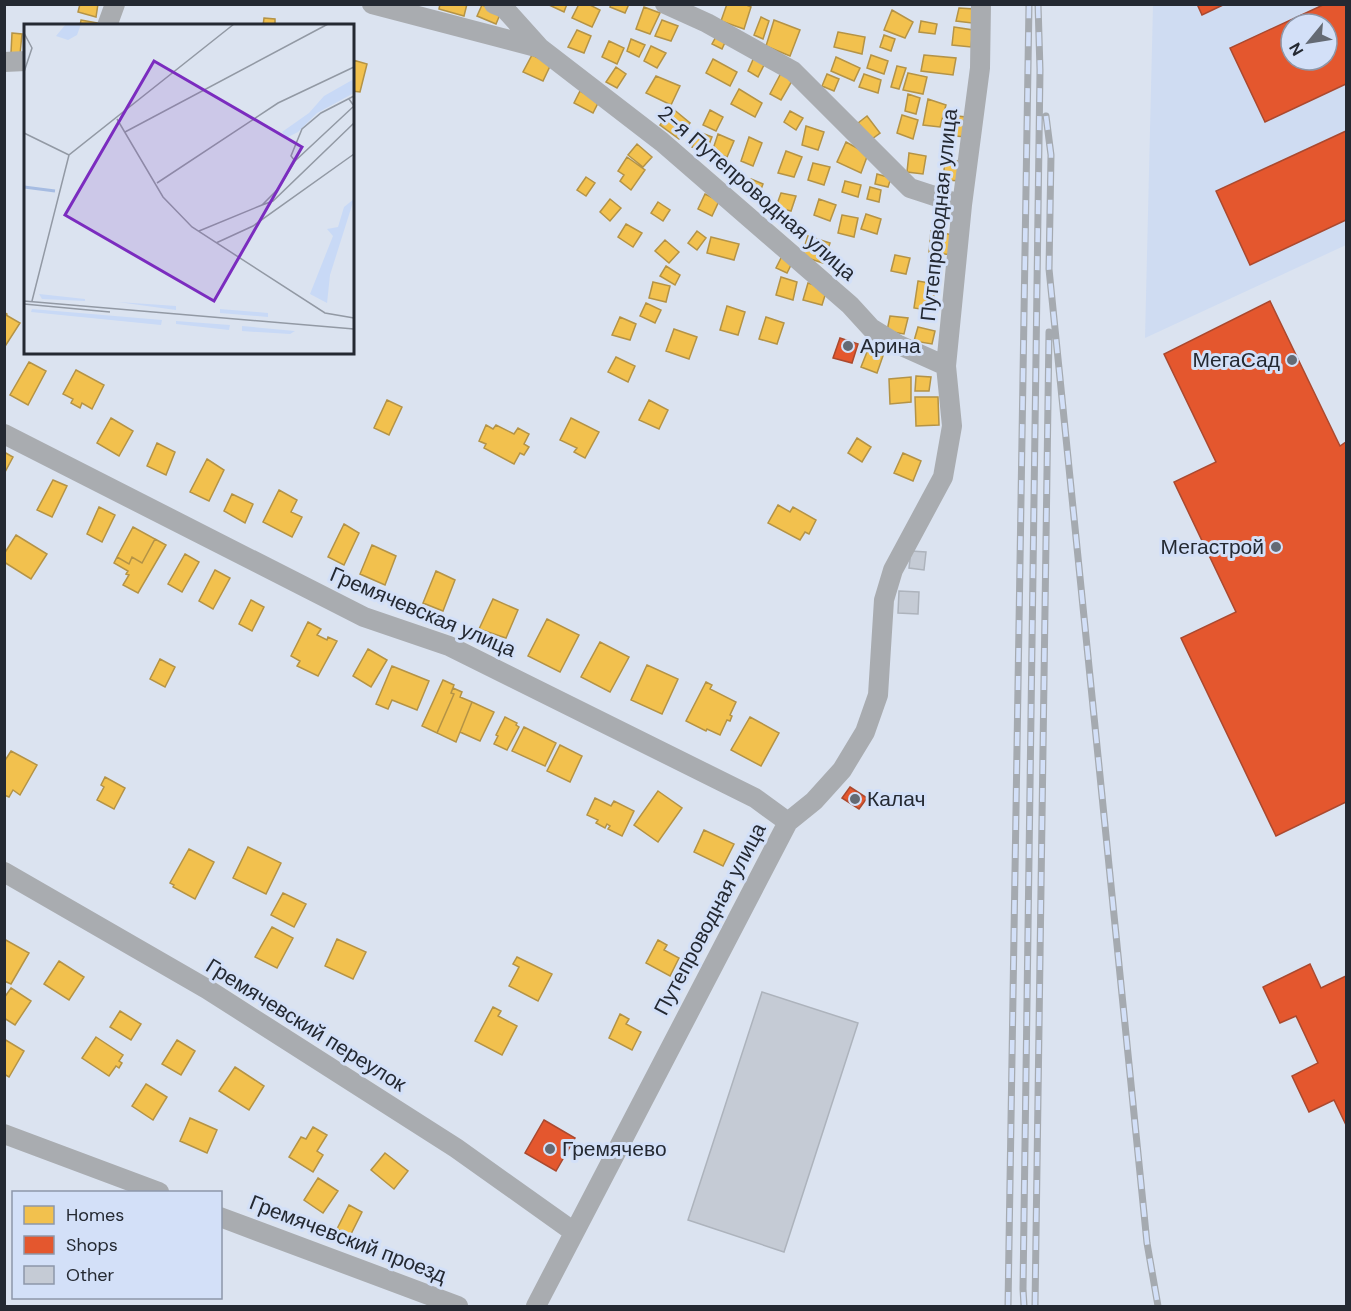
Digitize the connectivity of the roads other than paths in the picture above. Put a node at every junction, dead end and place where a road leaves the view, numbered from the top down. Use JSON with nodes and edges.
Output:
{"nodes":[{"id":1,"x":115,"y":4,"type":"edge"},
{"id":2,"x":372,"y":4,"type":"edge"},
{"id":3,"x":494,"y":4,"type":"edge"},
{"id":4,"x":665,"y":4,"type":"edge"},
{"id":5,"x":981,"y":4,"type":"edge"},
{"id":6,"x":108,"y":24,"type":"edge"},
{"id":7,"x":540,"y":48,"type":"junction"},
{"id":8,"x":24,"y":61,"type":"edge"},
{"id":9,"x":4,"y":62,"type":"edge"},
{"id":10,"x":962,"y":205,"type":"junction"},
{"id":11,"x":946,"y":366,"type":"junction"},
{"id":12,"x":4,"y":434,"type":"edge"},
{"id":13,"x":788,"y":822,"type":"junction"},
{"id":14,"x":4,"y":872,"type":"edge"},
{"id":15,"x":4,"y":1134,"type":"edge"},
{"id":16,"x":156,"y":1191,"type":"edge"},
{"id":17,"x":222,"y":1218,"type":"edge"},
{"id":18,"x":574,"y":1232,"type":"junction"},
{"id":19,"x":458,"y":1306,"type":"edge"},
{"id":20,"x":536,"y":1306,"type":"edge"}],
"edges":[{"from":1,"to":6,"type":"street"},
{"from":2,"to":7,"type":"street","name":"2-я Путепроводная улица"},
{"from":3,"to":7,"type":"street","name":"2-я Путепроводная улица"},
{"from":4,"to":10,"type":"street"},
{"from":5,"to":10,"type":"street","name":"Путепроводная улица"},
{"from":7,"to":11,"type":"street","name":"2-я Путепроводная улица"},
{"from":8,"to":9,"type":"street"},
{"from":10,"to":11,"type":"street","name":"Путепроводная улица"},
{"from":11,"to":13,"type":"street","name":"Путепроводная улица"},
{"from":12,"to":13,"type":"street","name":"Гремячевская улица"},
{"from":13,"to":18,"type":"street","name":"Путепроводная улица"},
{"from":14,"to":18,"type":"street","name":"Гремячевский переулок"},
{"from":15,"to":16,"type":"street"},
{"from":17,"to":19,"type":"street","name":"Гремячевский проезд"},
{"from":18,"to":20,"type":"street","name":"Путепроводная улица"}]}
